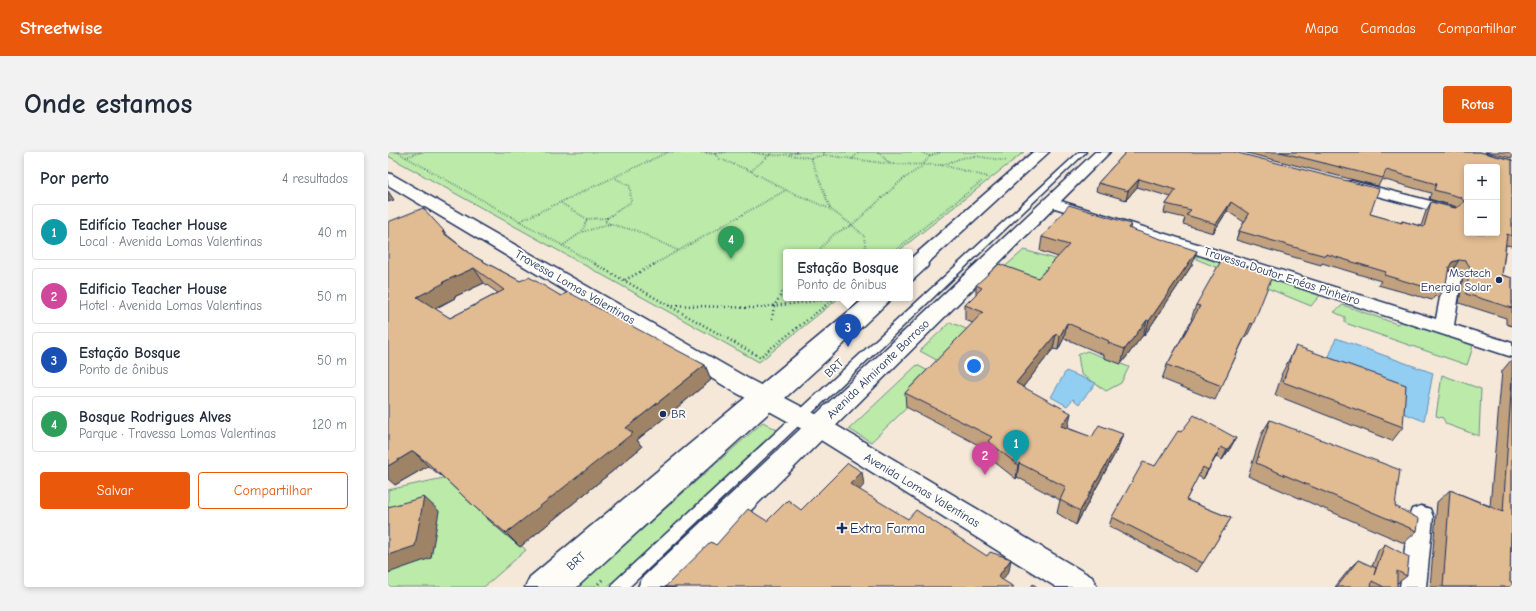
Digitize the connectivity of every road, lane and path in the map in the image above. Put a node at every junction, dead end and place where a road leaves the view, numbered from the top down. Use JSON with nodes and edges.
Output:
{"nodes":[{"id":1,"x":397,"y":152,"type":"edge"},
{"id":2,"x":421,"y":152,"type":"edge"},
{"id":3,"x":668,"y":152,"type":"edge"},
{"id":4,"x":699,"y":152,"type":"edge"},
{"id":5,"x":726,"y":152,"type":"edge"},
{"id":6,"x":752,"y":152,"type":"edge"},
{"id":7,"x":773,"y":152,"type":"edge"},
{"id":8,"x":797,"y":152,"type":"edge"},
{"id":9,"x":824,"y":152,"type":"edge"},
{"id":10,"x":859,"y":152,"type":"edge"},
{"id":11,"x":878,"y":152,"type":"edge"},
{"id":12,"x":920,"y":152,"type":"edge"},
{"id":13,"x":941,"y":152,"type":"edge"},
{"id":14,"x":979,"y":152,"type":"edge"},
{"id":15,"x":1042,"y":152,"type":"edge"},
{"id":16,"x":1048,"y":152,"type":"edge"},
{"id":17,"x":1083,"y":152,"type":"edge"},
{"id":18,"x":1103,"y":152,"type":"edge"},
{"id":19,"x":714,"y":154,"type":"junction"},
{"id":20,"x":788,"y":155,"type":"junction"},
{"id":21,"x":824,"y":155,"type":"junction"},
{"id":22,"x":767,"y":156,"type":"junction"},
{"id":23,"x":930,"y":156,"type":"junction"},
{"id":24,"x":975,"y":156,"type":"junction"},
{"id":25,"x":406,"y":157,"type":"junction"},
{"id":26,"x":811,"y":158,"type":"junction"},
{"id":27,"x":852,"y":160,"type":"junction"},
{"id":28,"x":890,"y":164,"type":"junction"},
{"id":29,"x":925,"y":165,"type":"junction"},
{"id":30,"x":942,"y":165,"type":"junction"},
{"id":31,"x":1003,"y":165,"type":"dead end"},
{"id":32,"x":751,"y":171,"type":"junction"},
{"id":33,"x":993,"y":173,"type":"dead end"},
{"id":34,"x":988,"y":177,"type":"junction"},
{"id":35,"x":388,"y":178,"type":"edge"},
{"id":36,"x":615,"y":178,"type":"junction"},
{"id":37,"x":1342,"y":183,"type":"edge"},
{"id":38,"x":786,"y":190,"type":"junction"},
{"id":39,"x":1052,"y":202,"type":"junction"},
{"id":40,"x":561,"y":203,"type":"junction"},
{"id":41,"x":830,"y":209,"type":"junction"},
{"id":42,"x":1448,"y":210,"type":"edge"},
{"id":43,"x":608,"y":218,"type":"junction"},
{"id":44,"x":587,"y":219,"type":"junction"},
{"id":45,"x":520,"y":221,"type":"junction"},
{"id":46,"x":610,"y":224,"type":"junction"},
{"id":47,"x":852,"y":225,"type":"junction"},
{"id":48,"x":582,"y":232,"type":"junction"},
{"id":49,"x":562,"y":246,"type":"junction"},
{"id":50,"x":821,"y":249,"type":"edge"},
{"id":51,"x":866,"y":249,"type":"edge"},
{"id":52,"x":897,"y":249,"type":"edge"},
{"id":53,"x":679,"y":251,"type":"junction"},
{"id":54,"x":913,"y":266,"type":"edge"},
{"id":55,"x":913,"y":275,"type":"edge"},
{"id":56,"x":1453,"y":276,"type":"dead end"},
{"id":57,"x":624,"y":280,"type":"junction"},
{"id":58,"x":783,"y":291,"type":"edge"},
{"id":59,"x":812,"y":301,"type":"edge"},
{"id":60,"x":831,"y":301,"type":"edge"},
{"id":61,"x":874,"y":301,"type":"edge"},
{"id":62,"x":884,"y":301,"type":"edge"},
{"id":63,"x":668,"y":305,"type":"junction"},
{"id":64,"x":774,"y":306,"type":"junction"},
{"id":65,"x":772,"y":319,"type":"dead end"},
{"id":66,"x":1444,"y":328,"type":"junction"},
{"id":67,"x":1512,"y":350,"type":"edge"},
{"id":68,"x":768,"y":399,"type":"junction"},
{"id":69,"x":810,"y":422,"type":"junction"},
{"id":70,"x":1421,"y":517,"type":"dead end"},
{"id":71,"x":540,"y":587,"type":"edge"},
{"id":72,"x":567,"y":587,"type":"edge"},
{"id":73,"x":619,"y":587,"type":"edge"},
{"id":74,"x":653,"y":587,"type":"edge"},
{"id":75,"x":1081,"y":587,"type":"edge"},
{"id":76,"x":1413,"y":587,"type":"edge"}],
"edges":[{"from":1,"to":25,"type":"path"},
{"from":2,"to":25,"type":"path"},
{"from":3,"to":36,"type":"path"},
{"from":4,"to":19,"type":"path"},
{"from":5,"to":19,"type":"path"},
{"from":6,"to":22,"type":"path"},
{"from":7,"to":22,"type":"path"},
{"from":8,"to":20,"type":"path"},
{"from":9,"to":21,"type":"path"},
{"from":10,"to":27,"type":"path"},
{"from":11,"to":28,"type":"path"},
{"from":12,"to":23,"type":"path"},
{"from":13,"to":23,"type":"path"},
{"from":14,"to":24,"type":"path"},
{"from":15,"to":54,"type":"main road"},
{"from":16,"to":55,"type":"lane"},
{"from":17,"to":69,"type":"lane","name":"BRT"},
{"from":18,"to":39,"type":"main road","name":"Avenida Almirante Barroso"},
{"from":19,"to":32,"type":"path"},
{"from":20,"to":22,"type":"path"},
{"from":20,"to":26,"type":"path"},
{"from":21,"to":26,"type":"path"},
{"from":21,"to":27,"type":"path"},
{"from":22,"to":32,"type":"path"},
{"from":23,"to":29,"type":"path"},
{"from":24,"to":30,"type":"path"},
{"from":24,"to":31,"type":"path"},
{"from":25,"to":45,"type":"path"},
{"from":26,"to":41,"type":"path"},
{"from":27,"to":28,"type":"path"},
{"from":28,"to":29,"type":"path"},
{"from":29,"to":30,"type":"path"},
{"from":29,"to":47,"type":"path"},
{"from":30,"to":34,"type":"path"},
{"from":32,"to":38,"type":"path"},
{"from":33,"to":34,"type":"path"},
{"from":34,"to":52,"type":"path"},
{"from":35,"to":68,"type":"main road","name":"Travessa Lomas Valentinas"},
{"from":36,"to":40,"type":"path"},
{"from":36,"to":43,"type":"path"},
{"from":37,"to":42,"type":"street"},
{"from":38,"to":41,"type":"path"},
{"from":38,"to":53,"type":"path"},
{"from":39,"to":66,"type":"street","name":"Travessa Doutor Enéas Pinheiro"},
{"from":39,"to":69,"type":"main road","name":"Avenida Almirante Barroso"},
{"from":40,"to":44,"type":"path"},
{"from":40,"to":45,"type":"path"},
{"from":41,"to":47,"type":"path"},
{"from":43,"to":44,"type":"path"},
{"from":43,"to":46,"type":"path"},
{"from":44,"to":48,"type":"path"},
{"from":45,"to":49,"type":"path"},
{"from":46,"to":48,"type":"path"},
{"from":46,"to":53,"type":"path"},
{"from":47,"to":50,"type":"path"},
{"from":47,"to":51,"type":"path"},
{"from":48,"to":49,"type":"path"},
{"from":49,"to":57,"type":"path"},
{"from":53,"to":57,"type":"path"},
{"from":56,"to":66,"type":"street"},
{"from":57,"to":63,"type":"path"},
{"from":58,"to":64,"type":"path"},
{"from":59,"to":64,"type":"path"},
{"from":60,"to":63,"type":"path"},
{"from":61,"to":68,"type":"main road"},
{"from":62,"to":68,"type":"lane","name":"BRT"},
{"from":63,"to":64,"type":"path"},
{"from":64,"to":65,"type":"path"},
{"from":66,"to":67,"type":"street","name":"Travessa Doutor Enéas Pinheiro"},
{"from":68,"to":69,"type":"main road","name":"Avenida Lomas Valentinas"},
{"from":68,"to":71,"type":"main road"},
{"from":68,"to":72,"type":"lane","name":"BRT"},
{"from":69,"to":73,"type":"lane","name":"BRT"},
{"from":69,"to":74,"type":"main road","name":"Avenida Almirante Barroso"},
{"from":69,"to":75,"type":"main road","name":"Avenida Lomas Valentinas"},
{"from":70,"to":76,"type":"street"}]}
